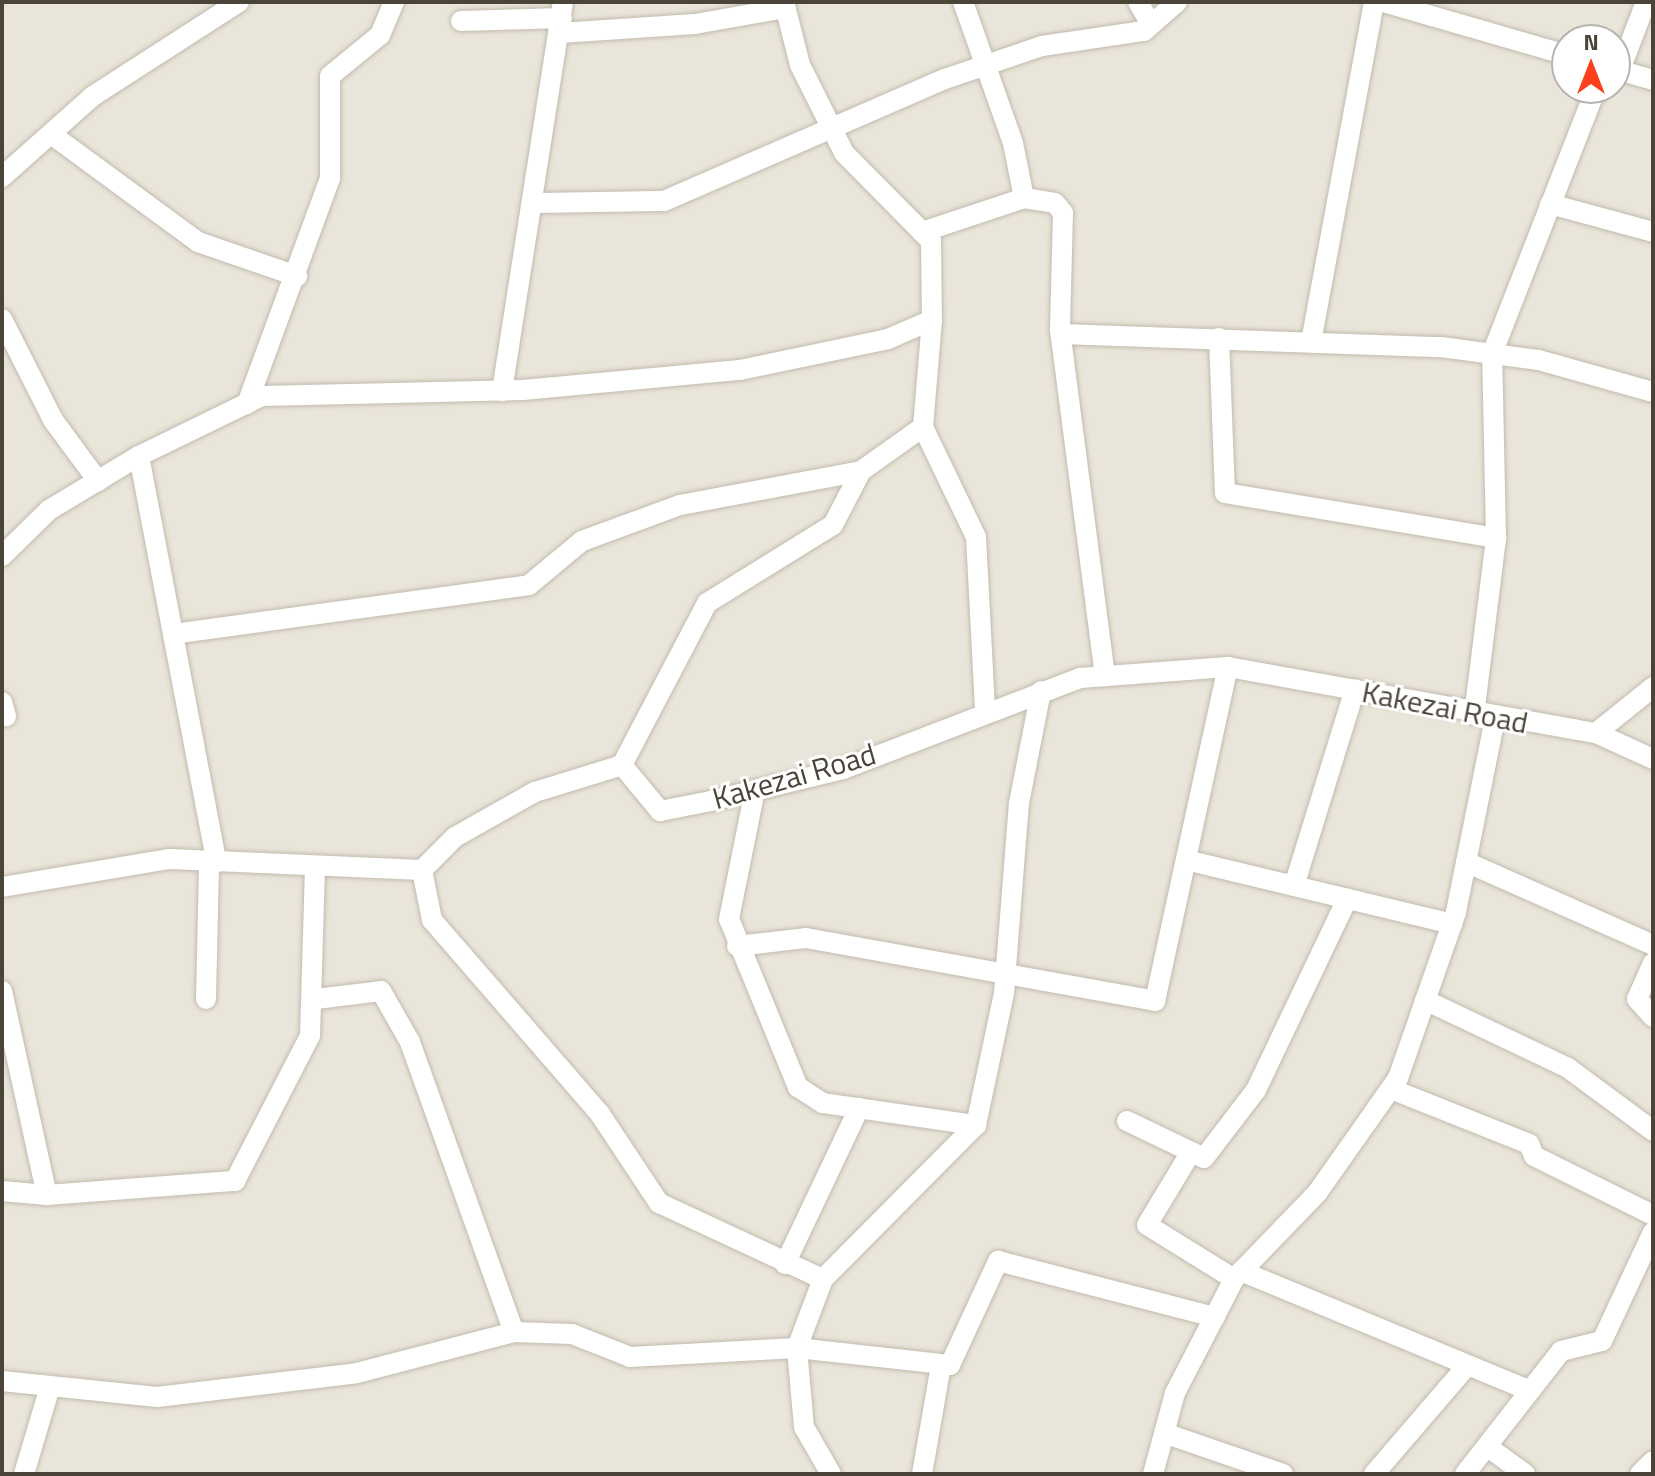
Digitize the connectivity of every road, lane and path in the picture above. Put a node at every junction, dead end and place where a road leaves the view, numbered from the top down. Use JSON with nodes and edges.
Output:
{"nodes":[{"id":1,"x":239,"y":2,"type":"edge"},
{"id":2,"x":394,"y":2,"type":"edge"},
{"id":3,"x":963,"y":2,"type":"edge"},
{"id":4,"x":1138,"y":2,"type":"edge"},
{"id":5,"x":1177,"y":2,"type":"edge"},
{"id":6,"x":1374,"y":2,"type":"edge"},
{"id":7,"x":1383,"y":2,"type":"edge"},
{"id":8,"x":1646,"y":2,"type":"edge"},
{"id":9,"x":785,"y":5,"type":"edge"},
{"id":10,"x":562,"y":17,"type":"edge"},
{"id":11,"x":461,"y":21,"type":"dead end"},
{"id":12,"x":1150,"y":23,"type":"junction"},
{"id":13,"x":1631,"y":37,"type":"edge"},
{"id":14,"x":1551,"y":50,"type":"edge"},
{"id":15,"x":987,"y":69,"type":"junction"},
{"id":16,"x":1631,"y":73,"type":"edge"},
{"id":17,"x":1653,"y":80,"type":"edge"},
{"id":18,"x":1590,"y":104,"type":"edge"},
{"id":19,"x":832,"y":130,"type":"junction"},
{"id":20,"x":51,"y":134,"type":"junction"},
{"id":21,"x":2,"y":177,"type":"edge"},
{"id":22,"x":1024,"y":198,"type":"junction"},
{"id":23,"x":532,"y":203,"type":"junction"},
{"id":24,"x":1550,"y":204,"type":"junction"},
{"id":25,"x":922,"y":232,"type":"junction"},
{"id":26,"x":1653,"y":232,"type":"edge"},
{"id":27,"x":297,"y":276,"type":"junction"},
{"id":28,"x":2,"y":319,"type":"edge"},
{"id":29,"x":932,"y":320,"type":"junction"},
{"id":30,"x":1061,"y":334,"type":"junction"},
{"id":31,"x":1219,"y":338,"type":"junction"},
{"id":32,"x":1311,"y":342,"type":"junction"},
{"id":33,"x":1492,"y":354,"type":"junction"},
{"id":34,"x":1652,"y":388,"type":"edge"},
{"id":35,"x":502,"y":391,"type":"junction"},
{"id":36,"x":247,"y":404,"type":"junction"},
{"id":37,"x":923,"y":427,"type":"junction"},
{"id":38,"x":139,"y":456,"type":"junction"},
{"id":39,"x":861,"y":471,"type":"junction"},
{"id":40,"x":98,"y":481,"type":"junction"},
{"id":41,"x":1496,"y":538,"type":"junction"},
{"id":42,"x":2,"y":556,"type":"edge"},
{"id":43,"x":173,"y":634,"type":"junction"},
{"id":44,"x":1228,"y":667,"type":"junction"},
{"id":45,"x":1105,"y":676,"type":"junction"},
{"id":46,"x":1653,"y":687,"type":"edge"},
{"id":47,"x":1355,"y":689,"type":"junction"},
{"id":48,"x":1041,"y":691,"type":"junction"},
{"id":49,"x":985,"y":710,"type":"junction"},
{"id":50,"x":1474,"y":715,"type":"junction"},
{"id":51,"x":1495,"y":719,"type":"junction"},
{"id":52,"x":1596,"y":733,"type":"junction"},
{"id":53,"x":1653,"y":759,"type":"edge"},
{"id":54,"x":622,"y":765,"type":"junction"},
{"id":55,"x":755,"y":790,"type":"junction"},
{"id":56,"x":1186,"y":860,"type":"junction"},
{"id":57,"x":1466,"y":862,"type":"junction"},
{"id":58,"x":213,"y":863,"type":"junction"},
{"id":59,"x":315,"y":868,"type":"junction"},
{"id":60,"x":422,"y":870,"type":"junction"},
{"id":61,"x":1294,"y":886,"type":"junction"},
{"id":62,"x":2,"y":887,"type":"edge"},
{"id":63,"x":1347,"y":899,"type":"junction"},
{"id":64,"x":1452,"y":924,"type":"junction"},
{"id":65,"x":1653,"y":945,"type":"edge"},
{"id":66,"x":737,"y":946,"type":"junction"},
{"id":67,"x":1653,"y":963,"type":"edge"},
{"id":68,"x":1004,"y":971,"type":"junction"},
{"id":69,"x":2,"y":991,"type":"edge"},
{"id":70,"x":206,"y":999,"type":"dead end"},
{"id":71,"x":316,"y":999,"type":"junction"},
{"id":72,"x":1425,"y":1000,"type":"junction"},
{"id":73,"x":1653,"y":1017,"type":"edge"},
{"id":74,"x":1391,"y":1089,"type":"junction"},
{"id":75,"x":859,"y":1108,"type":"junction"},
{"id":76,"x":1127,"y":1121,"type":"dead end"},
{"id":77,"x":976,"y":1125,"type":"junction"},
{"id":78,"x":1653,"y":1131,"type":"edge"},
{"id":79,"x":1191,"y":1152,"type":"junction"},
{"id":80,"x":2,"y":1191,"type":"edge"},
{"id":81,"x":47,"y":1195,"type":"junction"},
{"id":82,"x":1653,"y":1215,"type":"edge"},
{"id":83,"x":1653,"y":1232,"type":"edge"},
{"id":84,"x":785,"y":1264,"type":"junction"},
{"id":85,"x":1238,"y":1275,"type":"junction"},
{"id":86,"x":823,"y":1279,"type":"junction"},
{"id":87,"x":1215,"y":1317,"type":"junction"},
{"id":88,"x":514,"y":1332,"type":"junction"},
{"id":89,"x":797,"y":1348,"type":"junction"},
{"id":90,"x":941,"y":1365,"type":"junction"},
{"id":91,"x":1466,"y":1367,"type":"junction"},
{"id":92,"x":2,"y":1381,"type":"edge"},
{"id":93,"x":50,"y":1387,"type":"junction"},
{"id":94,"x":1529,"y":1390,"type":"junction"},
{"id":95,"x":1164,"y":1433,"type":"junction"},
{"id":96,"x":1488,"y":1447,"type":"junction"},
{"id":97,"x":1653,"y":1461,"type":"edge"},
{"id":98,"x":929,"y":1471,"type":"edge"},
{"id":99,"x":24,"y":1474,"type":"edge"},
{"id":100,"x":831,"y":1474,"type":"edge"},
{"id":101,"x":1153,"y":1474,"type":"edge"},
{"id":102,"x":1283,"y":1474,"type":"edge"},
{"id":103,"x":1374,"y":1474,"type":"edge"},
{"id":104,"x":1465,"y":1474,"type":"edge"},
{"id":105,"x":1525,"y":1474,"type":"edge"},
{"id":106,"x":1640,"y":1474,"type":"edge"}],
"edges":[{"from":1,"to":20,"type":"street"},
{"from":2,"to":27,"type":"street"},
{"from":3,"to":15,"type":"street"},
{"from":4,"to":12,"type":"street"},
{"from":5,"to":12,"type":"street"},
{"from":6,"to":32,"type":"street"},
{"from":7,"to":14,"type":"street"},
{"from":8,"to":13,"type":"street"},
{"from":9,"to":10,"type":"street"},
{"from":9,"to":19,"type":"street"},
{"from":10,"to":11,"type":"street"},
{"from":10,"to":23,"type":"street"},
{"from":12,"to":15,"type":"street"},
{"from":15,"to":19,"type":"street"},
{"from":15,"to":22,"type":"street"},
{"from":16,"to":17,"type":"street"},
{"from":18,"to":24,"type":"street"},
{"from":19,"to":23,"type":"street"},
{"from":19,"to":25,"type":"street"},
{"from":20,"to":21,"type":"street"},
{"from":20,"to":27,"type":"street"},
{"from":22,"to":25,"type":"street"},
{"from":22,"to":30,"type":"street"},
{"from":23,"to":35,"type":"street"},
{"from":24,"to":26,"type":"street"},
{"from":24,"to":33,"type":"street"},
{"from":25,"to":29,"type":"street"},
{"from":27,"to":36,"type":"street"},
{"from":28,"to":40,"type":"street"},
{"from":29,"to":35,"type":"street"},
{"from":29,"to":37,"type":"street"},
{"from":30,"to":31,"type":"street"},
{"from":30,"to":45,"type":"street"},
{"from":31,"to":32,"type":"street"},
{"from":31,"to":41,"type":"street"},
{"from":32,"to":33,"type":"street"},
{"from":33,"to":34,"type":"street"},
{"from":33,"to":41,"type":"street"},
{"from":35,"to":36,"type":"street"},
{"from":36,"to":38,"type":"street"},
{"from":37,"to":39,"type":"street"},
{"from":37,"to":49,"type":"street"},
{"from":38,"to":40,"type":"street"},
{"from":38,"to":43,"type":"street"},
{"from":39,"to":43,"type":"street"},
{"from":39,"to":54,"type":"street"},
{"from":40,"to":42,"type":"street"},
{"from":41,"to":50,"type":"street"},
{"from":43,"to":58,"type":"street"},
{"from":44,"to":45,"type":"street","name":"Kakezai Road"},
{"from":44,"to":47,"type":"street","name":"Kakezai Road"},
{"from":44,"to":56,"type":"street"},
{"from":45,"to":48,"type":"street","name":"Kakezai Road"},
{"from":46,"to":52,"type":"street"},
{"from":47,"to":50,"type":"street","name":"Kakezai Road"},
{"from":47,"to":61,"type":"street"},
{"from":48,"to":49,"type":"street","name":"Kakezai Road"},
{"from":48,"to":68,"type":"street"},
{"from":49,"to":55,"type":"street","name":"Kakezai Road"},
{"from":50,"to":51,"type":"street","name":"Kakezai Road"},
{"from":51,"to":52,"type":"street","name":"Kakezai Road"},
{"from":51,"to":57,"type":"street"},
{"from":52,"to":53,"type":"street","name":"Kakezai Road"},
{"from":54,"to":55,"type":"street","name":"Kakezai Road"},
{"from":54,"to":60,"type":"street"},
{"from":55,"to":66,"type":"street"},
{"from":56,"to":61,"type":"street"},
{"from":56,"to":68,"type":"street"},
{"from":57,"to":64,"type":"street"},
{"from":57,"to":65,"type":"street"},
{"from":58,"to":59,"type":"street"},
{"from":58,"to":62,"type":"street"},
{"from":58,"to":70,"type":"street"},
{"from":59,"to":60,"type":"street"},
{"from":59,"to":71,"type":"street"},
{"from":60,"to":84,"type":"street"},
{"from":61,"to":63,"type":"street"},
{"from":63,"to":64,"type":"street"},
{"from":63,"to":79,"type":"street"},
{"from":64,"to":72,"type":"street"},
{"from":66,"to":68,"type":"street"},
{"from":66,"to":75,"type":"street"},
{"from":67,"to":73,"type":"street"},
{"from":68,"to":77,"type":"street"},
{"from":69,"to":81,"type":"street"},
{"from":71,"to":81,"type":"street"},
{"from":71,"to":88,"type":"street"},
{"from":72,"to":74,"type":"street"},
{"from":72,"to":78,"type":"street"},
{"from":74,"to":82,"type":"street"},
{"from":74,"to":85,"type":"street"},
{"from":75,"to":77,"type":"street"},
{"from":75,"to":84,"type":"street"},
{"from":76,"to":79,"type":"street"},
{"from":77,"to":86,"type":"street"},
{"from":79,"to":85,"type":"street"},
{"from":80,"to":81,"type":"street"},
{"from":83,"to":94,"type":"street"},
{"from":84,"to":86,"type":"street"},
{"from":85,"to":87,"type":"street"},
{"from":85,"to":91,"type":"street"},
{"from":86,"to":89,"type":"street"},
{"from":87,"to":90,"type":"street"},
{"from":87,"to":95,"type":"street"},
{"from":88,"to":89,"type":"street"},
{"from":88,"to":93,"type":"street"},
{"from":89,"to":90,"type":"street"},
{"from":89,"to":100,"type":"street"},
{"from":90,"to":98,"type":"street"},
{"from":91,"to":94,"type":"street"},
{"from":91,"to":103,"type":"street"},
{"from":92,"to":93,"type":"street"},
{"from":93,"to":99,"type":"street"},
{"from":94,"to":96,"type":"street"},
{"from":95,"to":101,"type":"street"},
{"from":95,"to":102,"type":"street"},
{"from":96,"to":104,"type":"street"},
{"from":96,"to":105,"type":"street"},
{"from":97,"to":106,"type":"street"}]}
